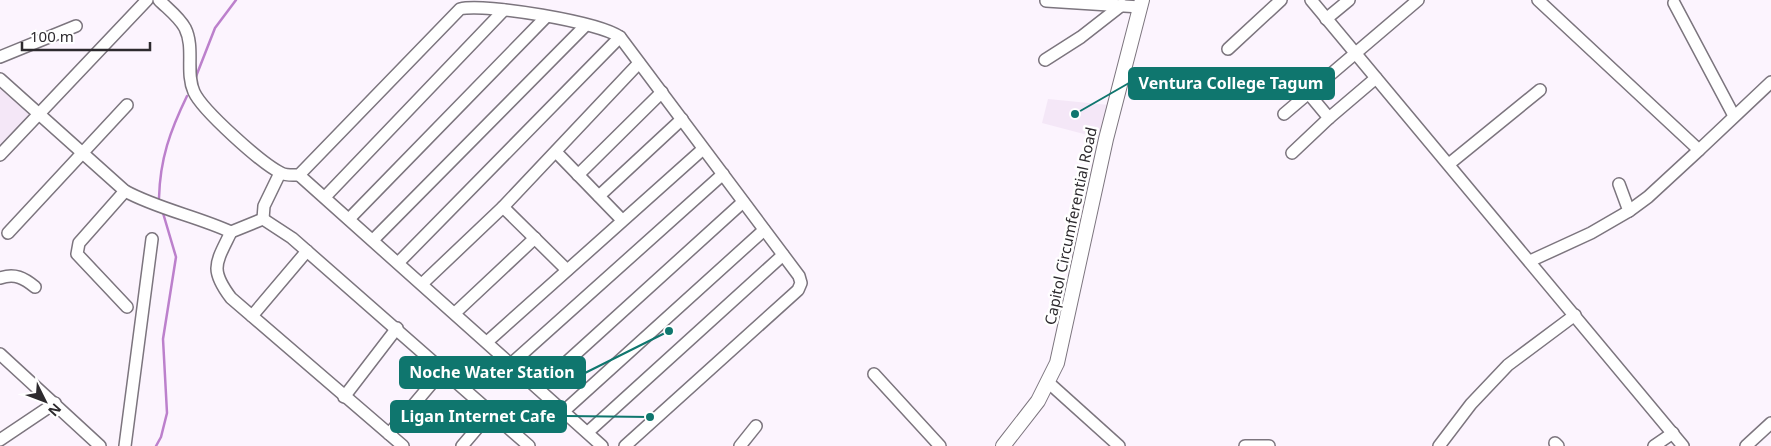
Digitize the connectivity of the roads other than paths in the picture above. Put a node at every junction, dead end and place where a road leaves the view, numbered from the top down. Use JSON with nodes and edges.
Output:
{"nodes":[{"id":1,"x":147,"y":0,"type":"edge"},
{"id":2,"x":159,"y":0,"type":"edge"},
{"id":3,"x":1281,"y":0,"type":"edge"},
{"id":4,"x":1311,"y":0,"type":"edge"},
{"id":5,"x":1349,"y":0,"type":"edge"},
{"id":6,"x":1418,"y":0,"type":"edge"},
{"id":7,"x":1538,"y":0,"type":"edge"},
{"id":8,"x":1046,"y":1,"type":"edge"},
{"id":9,"x":1141,"y":3,"type":"edge"},
{"id":10,"x":1674,"y":3,"type":"dead end"},
{"id":11,"x":1122,"y":5,"type":"junction"},
{"id":12,"x":504,"y":10,"type":"junction"},
{"id":13,"x":546,"y":17,"type":"junction"},
{"id":14,"x":1326,"y":19,"type":"junction"},
{"id":15,"x":586,"y":25,"type":"junction"},
{"id":16,"x":76,"y":26,"type":"dead end"},
{"id":17,"x":620,"y":37,"type":"junction"},
{"id":18,"x":1228,"y":49,"type":"dead end"},
{"id":19,"x":1356,"y":55,"type":"junction"},
{"id":20,"x":0,"y":57,"type":"edge"},
{"id":21,"x":1045,"y":60,"type":"dead end"},
{"id":22,"x":639,"y":63,"type":"junction"},
{"id":23,"x":1376,"y":78,"type":"junction"},
{"id":24,"x":0,"y":79,"type":"edge"},
{"id":25,"x":1771,"y":82,"type":"edge"},
{"id":26,"x":1540,"y":90,"type":"dead end"},
{"id":27,"x":662,"y":92,"type":"junction"},
{"id":28,"x":1309,"y":94,"type":"junction"},
{"id":29,"x":127,"y":105,"type":"dead end"},
{"id":30,"x":40,"y":113,"type":"junction"},
{"id":31,"x":1284,"y":114,"type":"dead end"},
{"id":32,"x":1734,"y":116,"type":"junction"},
{"id":33,"x":1329,"y":118,"type":"junction"},
{"id":34,"x":682,"y":119,"type":"junction"},
{"id":35,"x":703,"y":149,"type":"junction"},
{"id":36,"x":1699,"y":150,"type":"junction"},
{"id":37,"x":556,"y":152,"type":"junction"},
{"id":38,"x":84,"y":153,"type":"junction"},
{"id":39,"x":1292,"y":153,"type":"dead end"},
{"id":40,"x":0,"y":154,"type":"edge"},
{"id":41,"x":1448,"y":164,"type":"junction"},
{"id":42,"x":280,"y":172,"type":"junction"},
{"id":43,"x":722,"y":174,"type":"junction"},
{"id":44,"x":299,"y":175,"type":"junction"},
{"id":45,"x":578,"y":175,"type":"junction"},
{"id":46,"x":1619,"y":184,"type":"dead end"},
{"id":47,"x":125,"y":191,"type":"junction"},
{"id":48,"x":599,"y":196,"type":"junction"},
{"id":49,"x":325,"y":197,"type":"junction"},
{"id":50,"x":743,"y":202,"type":"junction"},
{"id":51,"x":503,"y":207,"type":"junction"},
{"id":52,"x":1629,"y":211,"type":"junction"},
{"id":53,"x":349,"y":218,"type":"junction"},
{"id":54,"x":263,"y":219,"type":"junction"},
{"id":55,"x":622,"y":220,"type":"junction"},
{"id":56,"x":764,"y":230,"type":"junction"},
{"id":57,"x":231,"y":232,"type":"junction"},
{"id":58,"x":8,"y":233,"type":"dead end"},
{"id":59,"x":535,"y":238,"type":"junction"},
{"id":60,"x":152,"y":239,"type":"dead end"},
{"id":61,"x":373,"y":240,"type":"junction"},
{"id":62,"x":307,"y":251,"type":"junction"},
{"id":63,"x":782,"y":255,"type":"junction"},
{"id":64,"x":1530,"y":261,"type":"junction"},
{"id":65,"x":399,"y":262,"type":"junction"},
{"id":66,"x":567,"y":270,"type":"junction"},
{"id":67,"x":0,"y":278,"type":"edge"},
{"id":68,"x":423,"y":283,"type":"junction"},
{"id":69,"x":35,"y":287,"type":"dead end"},
{"id":70,"x":127,"y":307,"type":"dead end"},
{"id":71,"x":455,"y":313,"type":"junction"},
{"id":72,"x":1575,"y":315,"type":"junction"},
{"id":73,"x":252,"y":316,"type":"junction"},
{"id":74,"x":397,"y":328,"type":"junction"},
{"id":75,"x":487,"y":342,"type":"junction"},
{"id":76,"x":0,"y":354,"type":"edge"},
{"id":77,"x":511,"y":364,"type":"junction"},
{"id":78,"x":443,"y":370,"type":"junction"},
{"id":79,"x":874,"y":374,"type":"dead end"},
{"id":80,"x":1049,"y":383,"type":"junction"},
{"id":81,"x":538,"y":388,"type":"junction"},
{"id":82,"x":344,"y":397,"type":"junction"},
{"id":83,"x":55,"y":403,"type":"junction"},
{"id":84,"x":564,"y":410,"type":"junction"},
{"id":85,"x":491,"y":412,"type":"junction"},
{"id":86,"x":1771,"y":423,"type":"edge"},
{"id":87,"x":756,"y":426,"type":"dead end"},
{"id":88,"x":588,"y":432,"type":"junction"},
{"id":89,"x":1673,"y":433,"type":"junction"},
{"id":90,"x":389,"y":434,"type":"junction"},
{"id":91,"x":0,"y":440,"type":"edge"},
{"id":92,"x":100,"y":446,"type":"edge"},
{"id":93,"x":125,"y":446,"type":"edge"},
{"id":94,"x":403,"y":446,"type":"edge"},
{"id":95,"x":462,"y":446,"type":"edge"},
{"id":96,"x":529,"y":446,"type":"edge"},
{"id":97,"x":602,"y":446,"type":"edge"},
{"id":98,"x":625,"y":446,"type":"edge"},
{"id":99,"x":740,"y":446,"type":"edge"},
{"id":100,"x":940,"y":446,"type":"edge"},
{"id":101,"x":1003,"y":446,"type":"edge"},
{"id":102,"x":1119,"y":446,"type":"edge"},
{"id":103,"x":1245,"y":446,"type":"edge"},
{"id":104,"x":1269,"y":446,"type":"edge"},
{"id":105,"x":1439,"y":446,"type":"edge"},
{"id":106,"x":1654,"y":446,"type":"edge"},
{"id":107,"x":1683,"y":446,"type":"edge"},
{"id":108,"x":1746,"y":446,"type":"edge"}],
"edges":[{"from":1,"to":30,"type":"street"},
{"from":2,"to":42,"type":"street"},
{"from":3,"to":18,"type":"street"},
{"from":4,"to":14,"type":"street"},
{"from":5,"to":14,"type":"street"},
{"from":6,"to":19,"type":"street"},
{"from":7,"to":36,"type":"street"},
{"from":8,"to":11,"type":"street"},
{"from":9,"to":11,"type":"street"},
{"from":9,"to":80,"type":"main road","name":"Capitol Circumferential Road"},
{"from":10,"to":32,"type":"street"},
{"from":11,"to":21,"type":"street"},
{"from":12,"to":13,"type":"street"},
{"from":12,"to":44,"type":"street"},
{"from":12,"to":49,"type":"street"},
{"from":13,"to":15,"type":"street"},
{"from":13,"to":53,"type":"street"},
{"from":14,"to":19,"type":"street"},
{"from":15,"to":17,"type":"street"},
{"from":15,"to":61,"type":"street"},
{"from":16,"to":20,"type":"street"},
{"from":17,"to":22,"type":"street"},
{"from":17,"to":65,"type":"street"},
{"from":19,"to":23,"type":"street"},
{"from":19,"to":28,"type":"street"},
{"from":22,"to":27,"type":"street"},
{"from":22,"to":37,"type":"street"},
{"from":23,"to":33,"type":"street"},
{"from":23,"to":41,"type":"street"},
{"from":24,"to":30,"type":"street"},
{"from":25,"to":32,"type":"street"},
{"from":26,"to":41,"type":"street"},
{"from":27,"to":34,"type":"street"},
{"from":27,"to":45,"type":"street"},
{"from":28,"to":31,"type":"street"},
{"from":28,"to":33,"type":"street"},
{"from":29,"to":38,"type":"street"},
{"from":30,"to":38,"type":"street"},
{"from":30,"to":40,"type":"street"},
{"from":32,"to":36,"type":"street"},
{"from":33,"to":39,"type":"street"},
{"from":34,"to":35,"type":"street"},
{"from":34,"to":48,"type":"street"},
{"from":35,"to":43,"type":"street"},
{"from":35,"to":55,"type":"street"},
{"from":36,"to":52,"type":"street"},
{"from":37,"to":45,"type":"street"},
{"from":37,"to":51,"type":"street"},
{"from":38,"to":47,"type":"street"},
{"from":38,"to":58,"type":"street"},
{"from":41,"to":64,"type":"street"},
{"from":42,"to":44,"type":"street"},
{"from":42,"to":54,"type":"street"},
{"from":43,"to":50,"type":"street"},
{"from":43,"to":77,"type":"street"},
{"from":44,"to":49,"type":"street"},
{"from":45,"to":48,"type":"street"},
{"from":46,"to":52,"type":"street"},
{"from":47,"to":57,"type":"street"},
{"from":47,"to":70,"type":"street"},
{"from":48,"to":55,"type":"street"},
{"from":49,"to":53,"type":"street"},
{"from":50,"to":56,"type":"street"},
{"from":50,"to":81,"type":"street"},
{"from":51,"to":59,"type":"street"},
{"from":51,"to":68,"type":"street"},
{"from":52,"to":64,"type":"street"},
{"from":53,"to":61,"type":"street"},
{"from":54,"to":57,"type":"street"},
{"from":54,"to":62,"type":"street"},
{"from":55,"to":66,"type":"street"},
{"from":56,"to":63,"type":"street"},
{"from":56,"to":84,"type":"street"},
{"from":57,"to":73,"type":"street"},
{"from":59,"to":66,"type":"street"},
{"from":59,"to":71,"type":"street"},
{"from":60,"to":93,"type":"street"},
{"from":61,"to":65,"type":"street"},
{"from":62,"to":73,"type":"street"},
{"from":62,"to":74,"type":"street"},
{"from":63,"to":88,"type":"street"},
{"from":63,"to":98,"type":"street"},
{"from":64,"to":72,"type":"street"},
{"from":65,"to":68,"type":"street"},
{"from":66,"to":75,"type":"street"},
{"from":67,"to":69,"type":"street"},
{"from":68,"to":71,"type":"street"},
{"from":71,"to":75,"type":"street"},
{"from":72,"to":89,"type":"street"},
{"from":72,"to":105,"type":"street"},
{"from":73,"to":82,"type":"street"},
{"from":74,"to":78,"type":"street"},
{"from":74,"to":82,"type":"street"},
{"from":75,"to":77,"type":"street"},
{"from":76,"to":83,"type":"street"},
{"from":77,"to":81,"type":"street"},
{"from":78,"to":85,"type":"street"},
{"from":78,"to":90,"type":"street"},
{"from":79,"to":100,"type":"street"},
{"from":80,"to":101,"type":"main road","name":"Capitol Circumferential Road"},
{"from":80,"to":102,"type":"street"},
{"from":81,"to":84,"type":"street"},
{"from":82,"to":90,"type":"street"},
{"from":83,"to":91,"type":"street"},
{"from":83,"to":92,"type":"street"},
{"from":84,"to":88,"type":"street"},
{"from":85,"to":95,"type":"street"},
{"from":85,"to":96,"type":"street"},
{"from":86,"to":108,"type":"street"},
{"from":87,"to":99,"type":"street"},
{"from":88,"to":97,"type":"street"},
{"from":89,"to":106,"type":"street"},
{"from":89,"to":107,"type":"street"},
{"from":90,"to":94,"type":"street"},
{"from":103,"to":104,"type":"street"}]}
